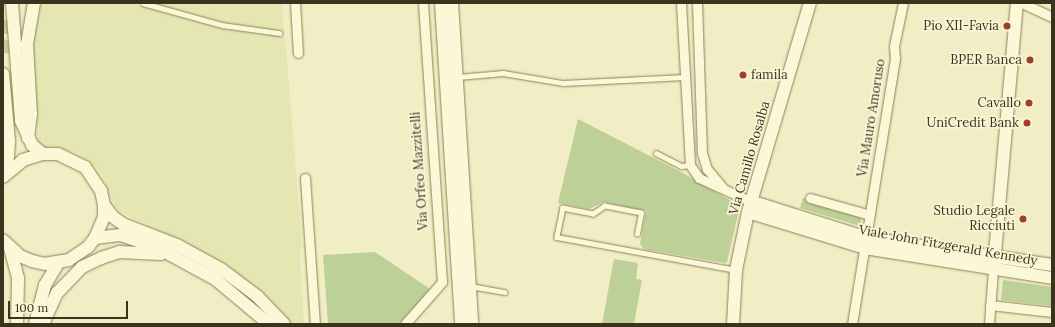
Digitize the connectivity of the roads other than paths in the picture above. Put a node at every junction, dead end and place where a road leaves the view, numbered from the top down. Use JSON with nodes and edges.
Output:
{"nodes":[{"id":1,"x":12,"y":3,"type":"edge"},
{"id":2,"x":34,"y":3,"type":"edge"},
{"id":3,"x":143,"y":3,"type":"edge"},
{"id":4,"x":295,"y":3,"type":"edge"},
{"id":5,"x":423,"y":3,"type":"edge"},
{"id":6,"x":441,"y":3,"type":"edge"},
{"id":7,"x":452,"y":3,"type":"edge"},
{"id":8,"x":681,"y":3,"type":"edge"},
{"id":9,"x":697,"y":3,"type":"edge"},
{"id":10,"x":810,"y":3,"type":"edge"},
{"id":11,"x":903,"y":3,"type":"edge"},
{"id":12,"x":1017,"y":3,"type":"edge"},
{"id":13,"x":1022,"y":3,"type":"edge"},
{"id":14,"x":1052,"y":17,"type":"edge"},
{"id":15,"x":696,"y":19,"type":"junction"},
{"id":16,"x":682,"y":20,"type":"junction"},
{"id":17,"x":279,"y":33,"type":"dead end"},
{"id":18,"x":298,"y":53,"type":"dead end"},
{"id":19,"x":3,"y":74,"type":"edge"},
{"id":20,"x":456,"y":77,"type":"junction"},
{"id":21,"x":685,"y":77,"type":"junction"},
{"id":22,"x":698,"y":77,"type":"junction"},
{"id":23,"x":452,"y":94,"type":"junction"},
{"id":24,"x":453,"y":115,"type":"junction"},
{"id":25,"x":688,"y":126,"type":"junction"},
{"id":26,"x":700,"y":126,"type":"junction"},
{"id":27,"x":28,"y":140,"type":"junction"},
{"id":28,"x":656,"y":153,"type":"dead end"},
{"id":29,"x":43,"y":154,"type":"junction"},
{"id":30,"x":690,"y":165,"type":"junction"},
{"id":31,"x":5,"y":175,"type":"edge"},
{"id":32,"x":305,"y":178,"type":"dead end"},
{"id":33,"x":723,"y":188,"type":"junction"},
{"id":34,"x":810,"y":198,"type":"dead end"},
{"id":35,"x":104,"y":206,"type":"junction"},
{"id":36,"x":749,"y":206,"type":"junction"},
{"id":37,"x":870,"y":215,"type":"junction"},
{"id":38,"x":438,"y":220,"type":"junction"},
{"id":39,"x":454,"y":220,"type":"junction"},
{"id":40,"x":637,"y":234,"type":"dead end"},
{"id":41,"x":95,"y":238,"type":"junction"},
{"id":42,"x":866,"y":243,"type":"junction"},
{"id":43,"x":6,"y":244,"type":"edge"},
{"id":44,"x":171,"y":256,"type":"junction"},
{"id":45,"x":58,"y":263,"type":"junction"},
{"id":46,"x":994,"y":264,"type":"junction"},
{"id":47,"x":1052,"y":265,"type":"edge"},
{"id":48,"x":736,"y":270,"type":"junction"},
{"id":49,"x":1052,"y":278,"type":"edge"},
{"id":50,"x":469,"y":286,"type":"junction"},
{"id":51,"x":504,"y":292,"type":"dead end"},
{"id":52,"x":990,"y":305,"type":"junction"},
{"id":53,"x":1052,"y":312,"type":"edge"},
{"id":54,"x":17,"y":324,"type":"edge"},
{"id":55,"x":35,"y":324,"type":"edge"},
{"id":56,"x":43,"y":324,"type":"edge"},
{"id":57,"x":269,"y":324,"type":"edge"},
{"id":58,"x":284,"y":324,"type":"edge"},
{"id":59,"x":315,"y":324,"type":"edge"},
{"id":60,"x":405,"y":324,"type":"edge"},
{"id":61,"x":460,"y":324,"type":"edge"},
{"id":62,"x":472,"y":324,"type":"edge"},
{"id":63,"x":733,"y":324,"type":"edge"},
{"id":64,"x":852,"y":324,"type":"edge"},
{"id":65,"x":988,"y":324,"type":"edge"}],
"edges":[{"from":1,"to":27,"type":"main road"},
{"from":2,"to":27,"type":"main road"},
{"from":3,"to":17,"type":"lane"},
{"from":4,"to":18,"type":"street"},
{"from":5,"to":38,"type":"street","name":"Via Orfeo Mazzitelli"},
{"from":6,"to":23,"type":"main road"},
{"from":7,"to":20,"type":"main road"},
{"from":8,"to":16,"type":"street"},
{"from":9,"to":15,"type":"street"},
{"from":10,"to":36,"type":"main road","name":"Via Camillo Rosalba"},
{"from":11,"to":37,"type":"street","name":"Via Mauro Amoruso"},
{"from":12,"to":46,"type":"main road"},
{"from":13,"to":14,"type":"street"},
{"from":15,"to":16,"type":"street"},
{"from":15,"to":22,"type":"street"},
{"from":16,"to":21,"type":"street"},
{"from":19,"to":31,"type":"main road"},
{"from":20,"to":21,"type":"lane"},
{"from":20,"to":23,"type":"main road"},
{"from":21,"to":22,"type":"street"},
{"from":21,"to":25,"type":"street"},
{"from":22,"to":26,"type":"street"},
{"from":23,"to":24,"type":"main road"},
{"from":24,"to":39,"type":"main road"},
{"from":24,"to":50,"type":"main road"},
{"from":25,"to":26,"type":"street"},
{"from":25,"to":30,"type":"street"},
{"from":26,"to":33,"type":"street"},
{"from":27,"to":29,"type":"main road"},
{"from":28,"to":30,"type":"lane"},
{"from":29,"to":31,"type":"main road"},
{"from":29,"to":35,"type":"main road"},
{"from":30,"to":33,"type":"street"},
{"from":32,"to":59,"type":"street"},
{"from":33,"to":36,"type":"street"},
{"from":34,"to":37,"type":"street"},
{"from":35,"to":41,"type":"main road"},
{"from":35,"to":58,"type":"main road"},
{"from":36,"to":42,"type":"main road","name":"Viale John Fitzgerald Kennedy"},
{"from":36,"to":48,"type":"main road","name":"Via Camillo Rosalba"},
{"from":37,"to":42,"type":"street","name":"Via Mauro Amoruso"},
{"from":38,"to":39,"type":"street"},
{"from":38,"to":60,"type":"street","name":"Via Orfeo Mazzitelli"},
{"from":39,"to":61,"type":"main road"},
{"from":40,"to":48,"type":"lane"},
{"from":41,"to":44,"type":"main road"},
{"from":41,"to":45,"type":"main road"},
{"from":42,"to":46,"type":"main road","name":"Viale John Fitzgerald Kennedy"},
{"from":42,"to":64,"type":"street","name":"Via Mauro Amoruso"},
{"from":43,"to":45,"type":"main road"},
{"from":43,"to":54,"type":"main road"},
{"from":44,"to":56,"type":"main road"},
{"from":44,"to":57,"type":"main road"},
{"from":45,"to":55,"type":"main road"},
{"from":46,"to":47,"type":"main road","name":"Viale John Fitzgerald Kennedy"},
{"from":46,"to":49,"type":"main road","name":"Viale John Fitzgerald Kennedy"},
{"from":46,"to":52,"type":"street"},
{"from":48,"to":63,"type":"main road","name":"Via Camillo Rosalba"},
{"from":50,"to":51,"type":"lane"},
{"from":50,"to":62,"type":"main road"},
{"from":52,"to":53,"type":"street"},
{"from":52,"to":65,"type":"street"}]}
